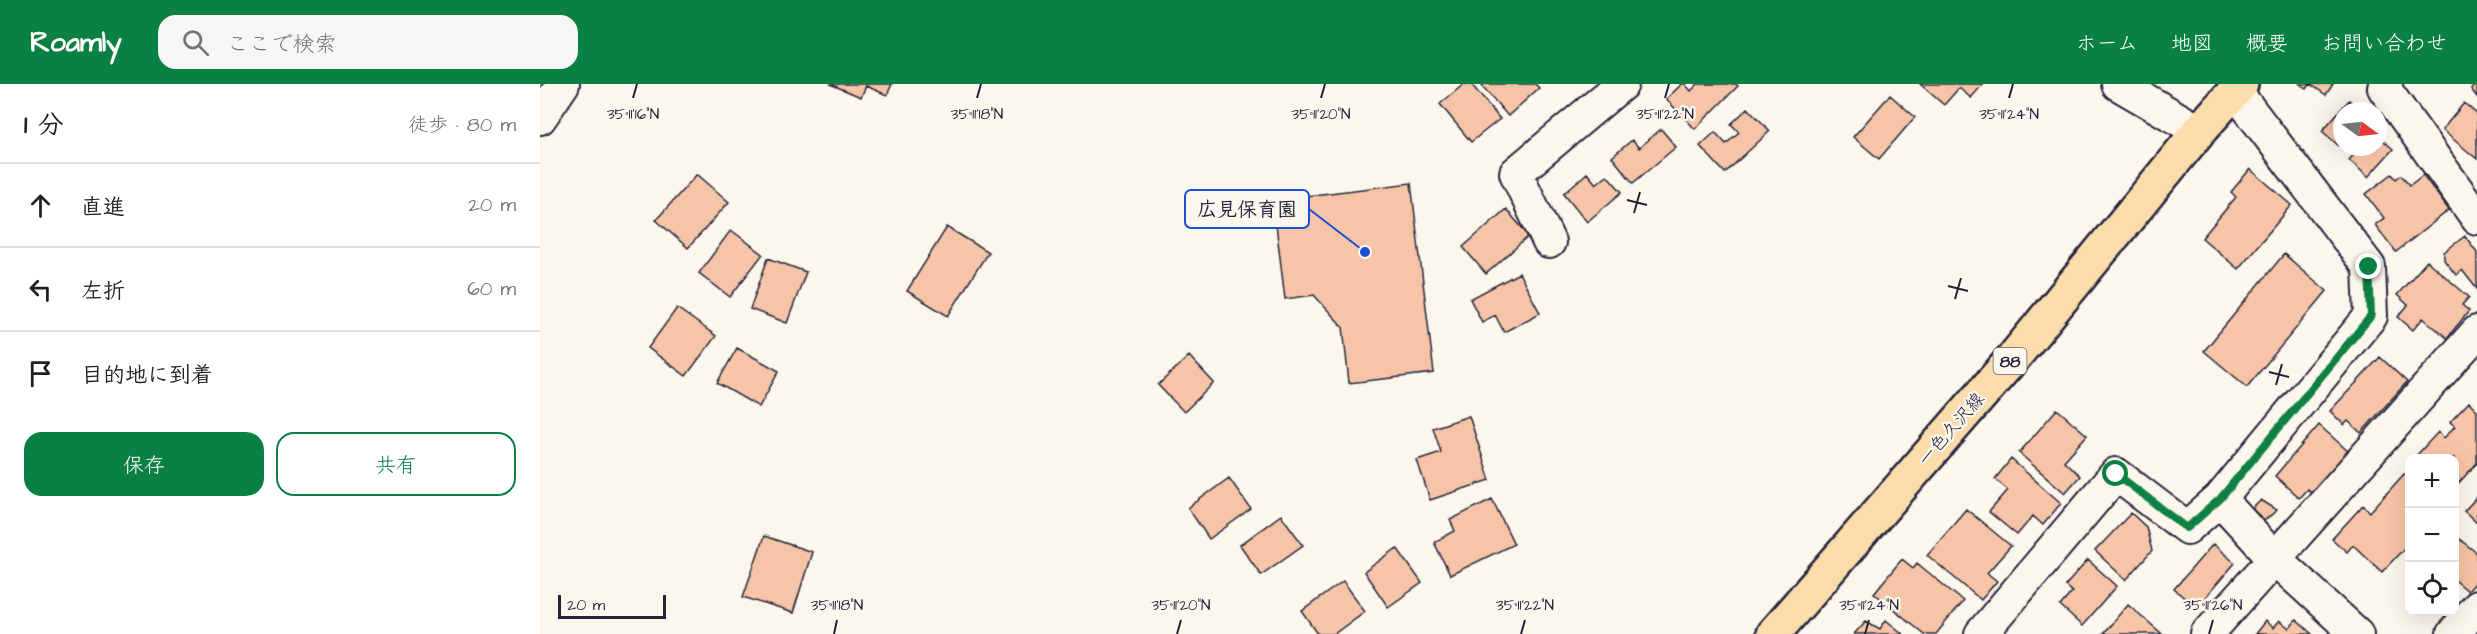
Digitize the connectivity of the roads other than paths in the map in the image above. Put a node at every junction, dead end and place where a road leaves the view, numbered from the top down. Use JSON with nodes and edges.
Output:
{"nodes":[{"id":1,"x":563,"y":84,"type":"edge"},
{"id":2,"x":1622,"y":84,"type":"edge"},
{"id":3,"x":2118,"y":84,"type":"edge"},
{"id":4,"x":2386,"y":84,"type":"edge"},
{"id":5,"x":2239,"y":88,"type":"edge"},
{"id":6,"x":540,"y":118,"type":"edge"},
{"id":7,"x":2199,"y":131,"type":"junction"},
{"id":8,"x":2477,"y":218,"type":"edge"},
{"id":9,"x":1549,"y":242,"type":"dead end"},
{"id":10,"x":2477,"y":332,"type":"edge"},
{"id":11,"x":2220,"y":499,"type":"junction"},
{"id":12,"x":2275,"y":559,"type":"junction"},
{"id":13,"x":2477,"y":607,"type":"edge"},
{"id":14,"x":1773,"y":634,"type":"edge"},
{"id":15,"x":1982,"y":634,"type":"edge"},
{"id":16,"x":2207,"y":634,"type":"edge"},
{"id":17,"x":2357,"y":634,"type":"edge"},
{"id":18,"x":2453,"y":634,"type":"edge"}],
"edges":[{"from":1,"to":6,"type":"street"},
{"from":2,"to":9,"type":"street"},
{"from":3,"to":7,"type":"street"},
{"from":4,"to":8,"type":"street"},
{"from":5,"to":7,"type":"main road","name":"一色久沢線","number":"88"},
{"from":5,"to":11,"type":"street"},
{"from":7,"to":14,"type":"main road","name":"一色久沢線","number":"88"},
{"from":10,"to":12,"type":"street"},
{"from":11,"to":12,"type":"street"},
{"from":11,"to":15,"type":"street"},
{"from":12,"to":16,"type":"street"},
{"from":12,"to":17,"type":"street"},
{"from":13,"to":18,"type":"street"}]}
